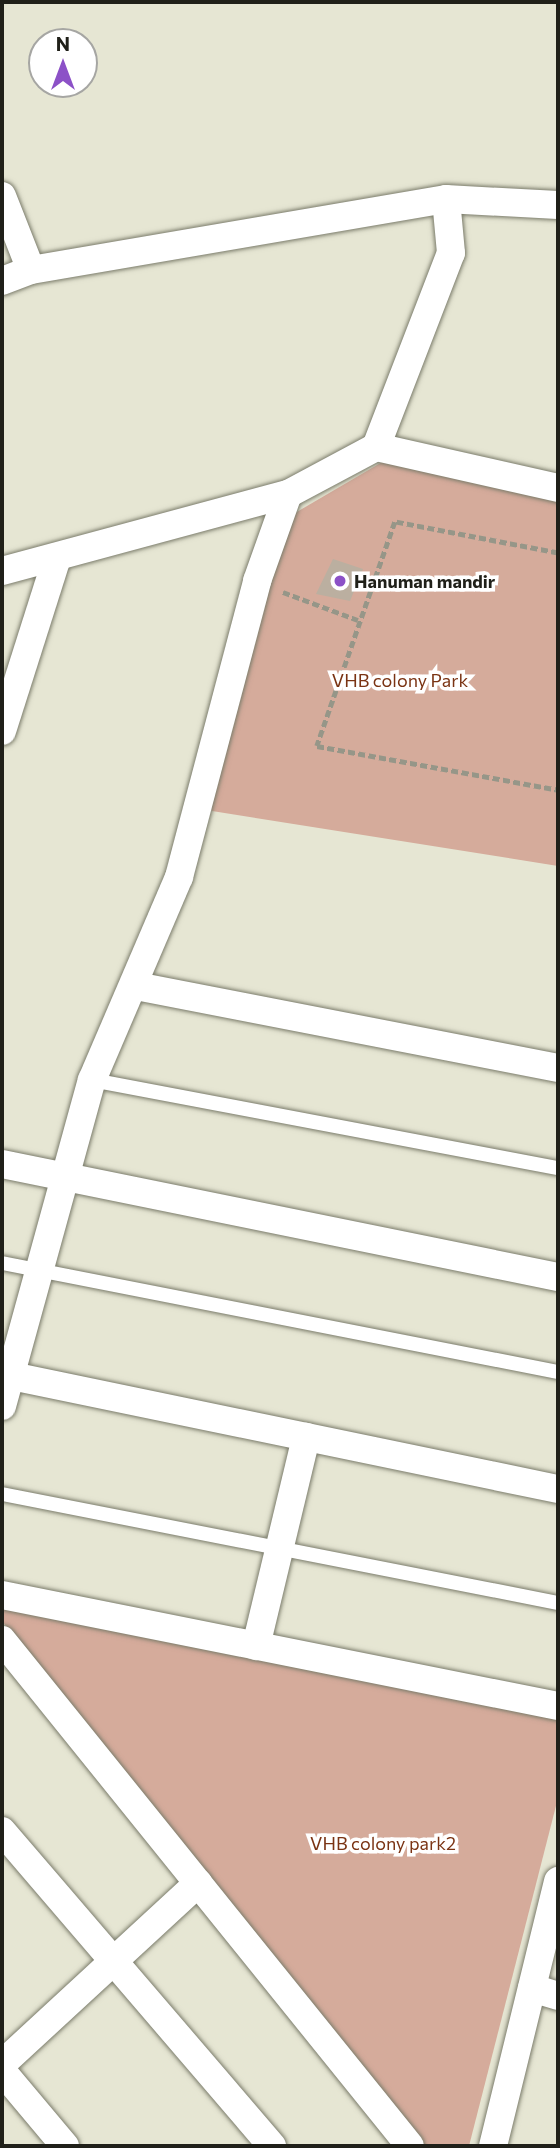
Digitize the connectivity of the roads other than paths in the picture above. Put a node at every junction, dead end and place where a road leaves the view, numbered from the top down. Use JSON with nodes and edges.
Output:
{"nodes":[{"id":1,"x":2,"y":196,"type":"edge"},
{"id":2,"x":446,"y":199,"type":"junction"},
{"id":3,"x":558,"y":205,"type":"edge"},
{"id":4,"x":32,"y":270,"type":"junction"},
{"id":5,"x":2,"y":281,"type":"edge"},
{"id":6,"x":376,"y":447,"type":"junction"},
{"id":7,"x":558,"y":488,"type":"edge"},
{"id":8,"x":288,"y":494,"type":"junction"},
{"id":9,"x":57,"y":558,"type":"junction"},
{"id":10,"x":2,"y":571,"type":"edge"},
{"id":11,"x":2,"y":731,"type":"edge"},
{"id":12,"x":136,"y":986,"type":"junction"},
{"id":13,"x":558,"y":1068,"type":"edge"},
{"id":14,"x":92,"y":1080,"type":"junction"},
{"id":15,"x":2,"y":1164,"type":"edge"},
{"id":16,"x":558,"y":1168,"type":"edge"},
{"id":17,"x":67,"y":1177,"type":"junction"},
{"id":18,"x":2,"y":1263,"type":"edge"},
{"id":19,"x":41,"y":1269,"type":"junction"},
{"id":20,"x":558,"y":1277,"type":"edge"},
{"id":21,"x":558,"y":1372,"type":"edge"},
{"id":22,"x":6,"y":1375,"type":"edge"},
{"id":23,"x":2,"y":1406,"type":"edge"},
{"id":24,"x":306,"y":1437,"type":"junction"},
{"id":25,"x":558,"y":1489,"type":"edge"},
{"id":26,"x":2,"y":1494,"type":"edge"},
{"id":27,"x":281,"y":1549,"type":"junction"},
{"id":28,"x":2,"y":1595,"type":"edge"},
{"id":29,"x":558,"y":1603,"type":"edge"},
{"id":30,"x":2,"y":1640,"type":"edge"},
{"id":31,"x":256,"y":1646,"type":"junction"},
{"id":32,"x":558,"y":1706,"type":"edge"},
{"id":33,"x":2,"y":1831,"type":"edge"},
{"id":34,"x":558,"y":1881,"type":"edge"},
{"id":35,"x":198,"y":1883,"type":"junction"},
{"id":36,"x":114,"y":1960,"type":"junction"},
{"id":37,"x":545,"y":1992,"type":"edge"},
{"id":38,"x":2,"y":2064,"type":"edge"},
{"id":39,"x":2,"y":2071,"type":"edge"},
{"id":40,"x":65,"y":2146,"type":"edge"},
{"id":41,"x":272,"y":2146,"type":"edge"},
{"id":42,"x":410,"y":2146,"type":"edge"},
{"id":43,"x":493,"y":2146,"type":"edge"}],
"edges":[{"from":1,"to":4,"type":"street"},
{"from":2,"to":3,"type":"street"},
{"from":2,"to":4,"type":"street"},
{"from":2,"to":6,"type":"street"},
{"from":4,"to":5,"type":"street"},
{"from":6,"to":7,"type":"street"},
{"from":6,"to":8,"type":"street"},
{"from":8,"to":9,"type":"street"},
{"from":8,"to":12,"type":"street"},
{"from":9,"to":10,"type":"street"},
{"from":9,"to":11,"type":"street"},
{"from":12,"to":13,"type":"street"},
{"from":12,"to":14,"type":"street"},
{"from":14,"to":16,"type":"lane"},
{"from":14,"to":17,"type":"street"},
{"from":15,"to":17,"type":"street"},
{"from":17,"to":19,"type":"street"},
{"from":17,"to":20,"type":"street"},
{"from":18,"to":19,"type":"lane"},
{"from":19,"to":21,"type":"lane"},
{"from":19,"to":22,"type":"street"},
{"from":22,"to":23,"type":"street"},
{"from":22,"to":24,"type":"street"},
{"from":24,"to":25,"type":"street"},
{"from":24,"to":27,"type":"street"},
{"from":26,"to":27,"type":"lane"},
{"from":27,"to":29,"type":"lane"},
{"from":27,"to":31,"type":"street"},
{"from":28,"to":31,"type":"street"},
{"from":30,"to":35,"type":"street"},
{"from":31,"to":32,"type":"street"},
{"from":33,"to":36,"type":"street"},
{"from":34,"to":37,"type":"street"},
{"from":35,"to":36,"type":"street"},
{"from":35,"to":42,"type":"street"},
{"from":36,"to":38,"type":"street"},
{"from":36,"to":41,"type":"street"},
{"from":37,"to":43,"type":"street"},
{"from":39,"to":40,"type":"street"}]}
